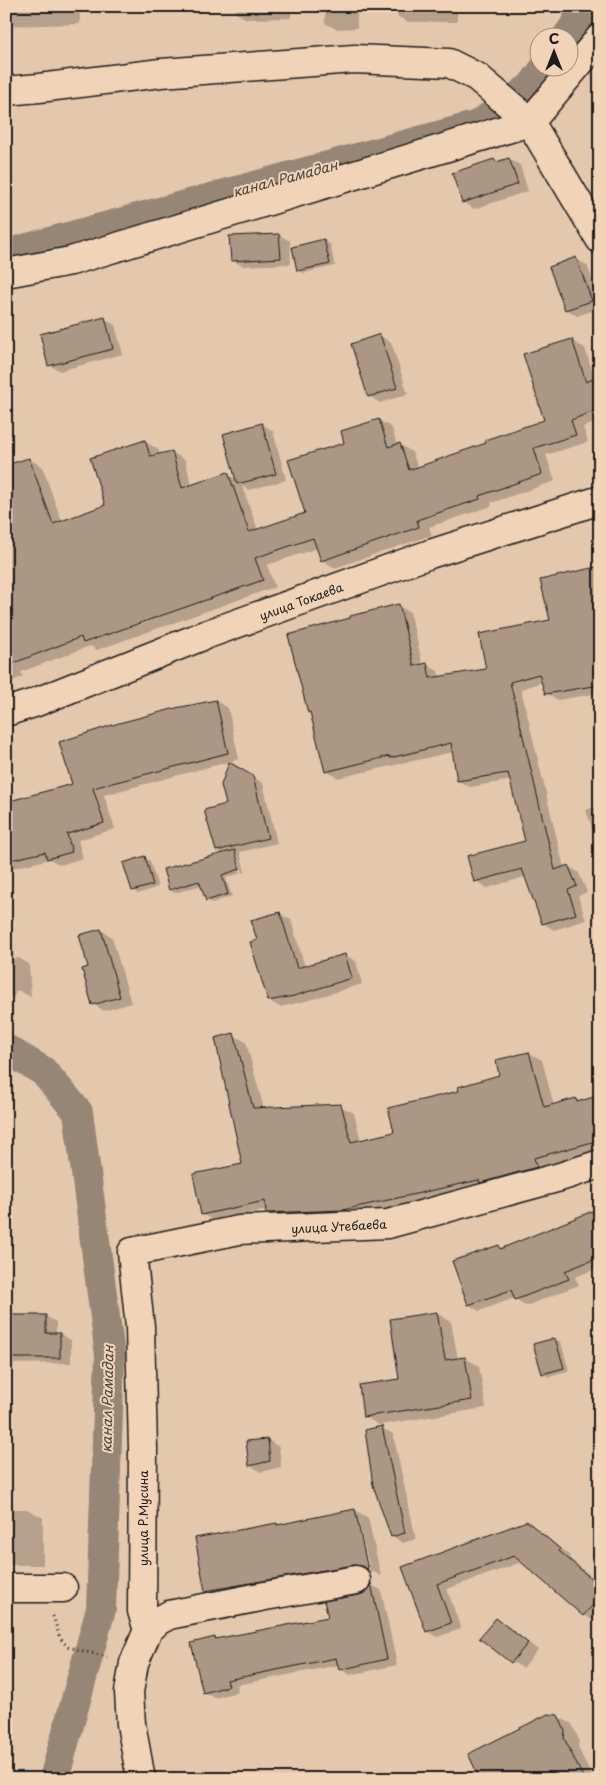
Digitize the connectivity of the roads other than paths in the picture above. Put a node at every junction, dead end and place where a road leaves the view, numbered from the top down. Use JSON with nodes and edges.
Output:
{"nodes":[{"id":1,"x":600,"y":38,"type":"edge"},
{"id":2,"x":6,"y":91,"type":"edge"},
{"id":3,"x":530,"y":122,"type":"junction"},
{"id":4,"x":600,"y":239,"type":"edge"},
{"id":5,"x":6,"y":273,"type":"edge"},
{"id":6,"x":600,"y":500,"type":"edge"},
{"id":7,"x":6,"y":712,"type":"edge"},
{"id":8,"x":600,"y":1164,"type":"edge"},
{"id":9,"x":132,"y":1252,"type":"joint"},
{"id":10,"x":356,"y":1580,"type":"dead end"},
{"id":11,"x":6,"y":1588,"type":"edge"},
{"id":12,"x":52,"y":1588,"type":"road end"},
{"id":13,"x":148,"y":1630,"type":"junction"},
{"id":14,"x":141,"y":1779,"type":"edge"}],
"edges":[{"from":1,"to":3,"type":"street"},
{"from":2,"to":3,"type":"street"},
{"from":3,"to":4,"type":"street"},
{"from":3,"to":5,"type":"street"},
{"from":6,"to":7,"type":"street","name":"улица Токаева"},
{"from":8,"to":9,"type":"street","name":"улица Утебаева"},
{"from":9,"to":13,"type":"street","name":"улица Р.Мусина"},
{"from":10,"to":13,"type":"street"},
{"from":11,"to":12,"type":"street"},
{"from":13,"to":14,"type":"street"}]}
